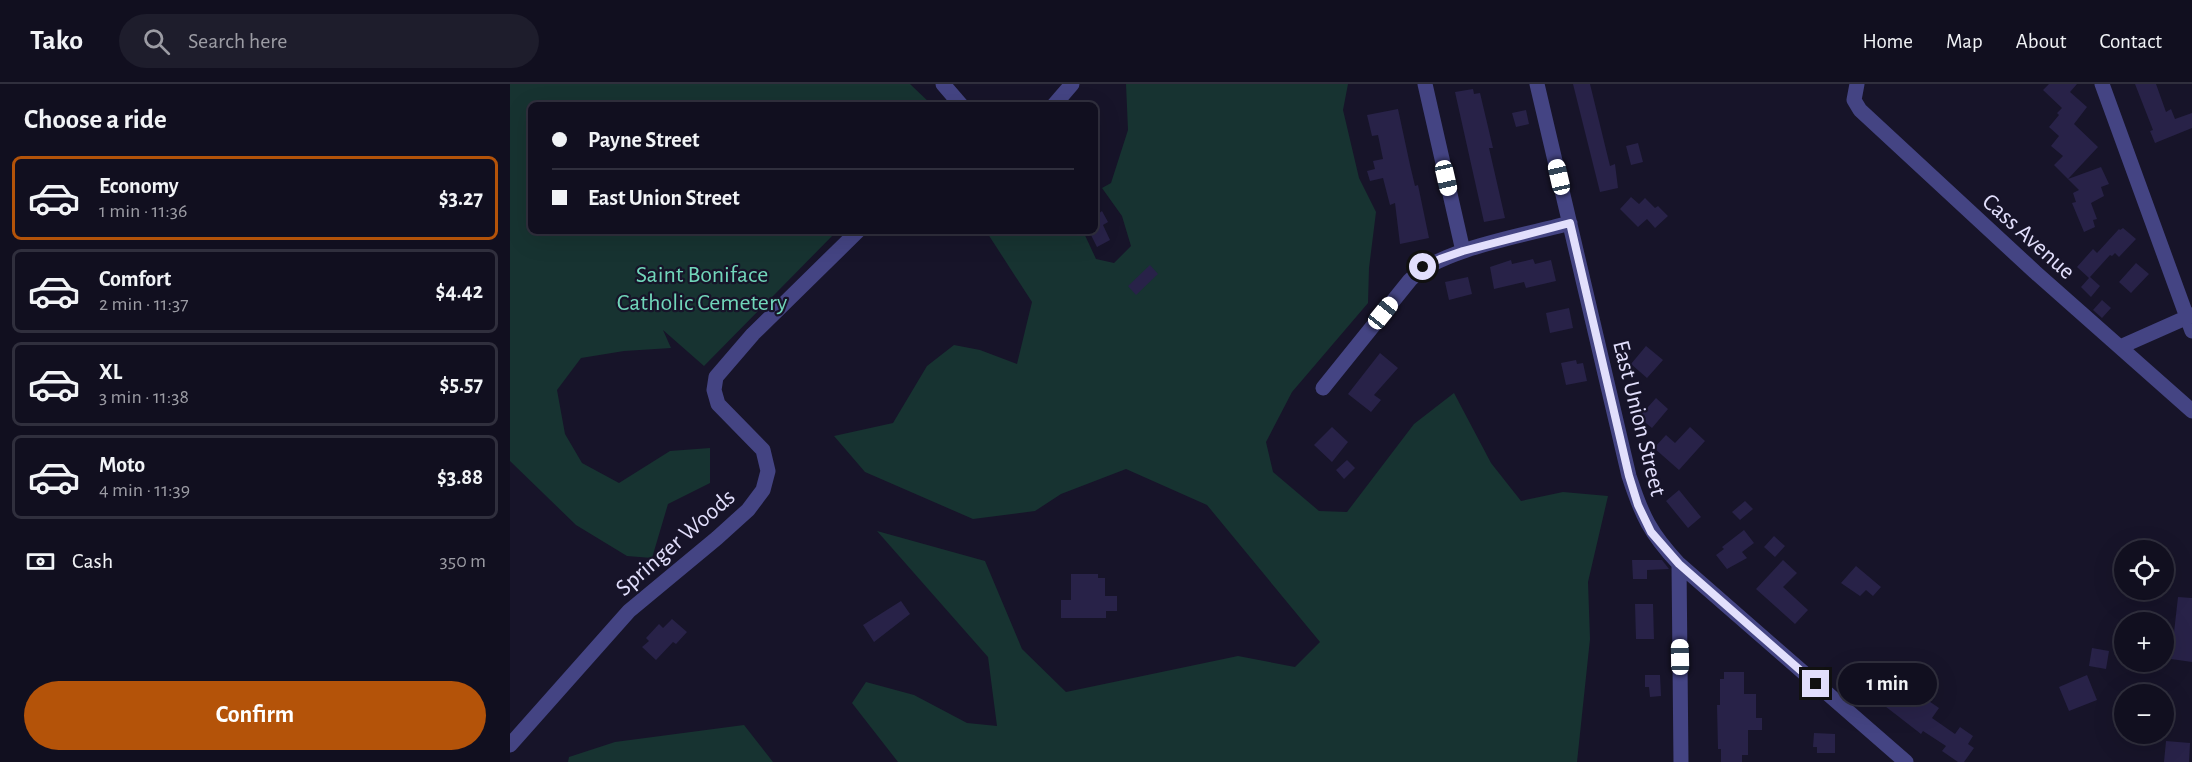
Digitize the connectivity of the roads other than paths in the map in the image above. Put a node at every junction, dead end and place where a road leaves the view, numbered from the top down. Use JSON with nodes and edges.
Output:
{"nodes":[{"id":1,"x":943,"y":84,"type":"edge"},
{"id":2,"x":1072,"y":84,"type":"edge"},
{"id":3,"x":1425,"y":84,"type":"edge"},
{"id":4,"x":1537,"y":84,"type":"edge"},
{"id":5,"x":1857,"y":84,"type":"edge"},
{"id":6,"x":2102,"y":84,"type":"edge"},
{"id":7,"x":958,"y":102,"type":"edge"},
{"id":8,"x":1057,"y":102,"type":"edge"},
{"id":9,"x":1570,"y":223,"type":"junction"},
{"id":10,"x":855,"y":234,"type":"edge"},
{"id":11,"x":1463,"y":251,"type":"junction"},
{"id":12,"x":2190,"y":321,"type":"edge"},
{"id":13,"x":2120,"y":347,"type":"junction"},
{"id":14,"x":1323,"y":388,"type":"dead end"},
{"id":15,"x":2192,"y":411,"type":"edge"},
{"id":16,"x":1679,"y":564,"type":"junction"},
{"id":17,"x":510,"y":745,"type":"edge"},
{"id":18,"x":1901,"y":760,"type":"edge"},
{"id":19,"x":1681,"y":762,"type":"edge"}],
"edges":[{"from":1,"to":7,"type":"street"},
{"from":2,"to":8,"type":"street"},
{"from":3,"to":11,"type":"street"},
{"from":4,"to":9,"type":"street","name":"East Union Street"},
{"from":5,"to":13,"type":"street","name":"Cass Avenue"},
{"from":6,"to":12,"type":"street"},
{"from":9,"to":11,"type":"street"},
{"from":9,"to":16,"type":"street","name":"East Union Street"},
{"from":10,"to":17,"type":"street","name":"Springer Woods"},
{"from":11,"to":14,"type":"street"},
{"from":12,"to":13,"type":"street"},
{"from":13,"to":15,"type":"street","name":"Cass Avenue"},
{"from":16,"to":18,"type":"street","name":"East Union Street"},
{"from":16,"to":19,"type":"street"}]}
